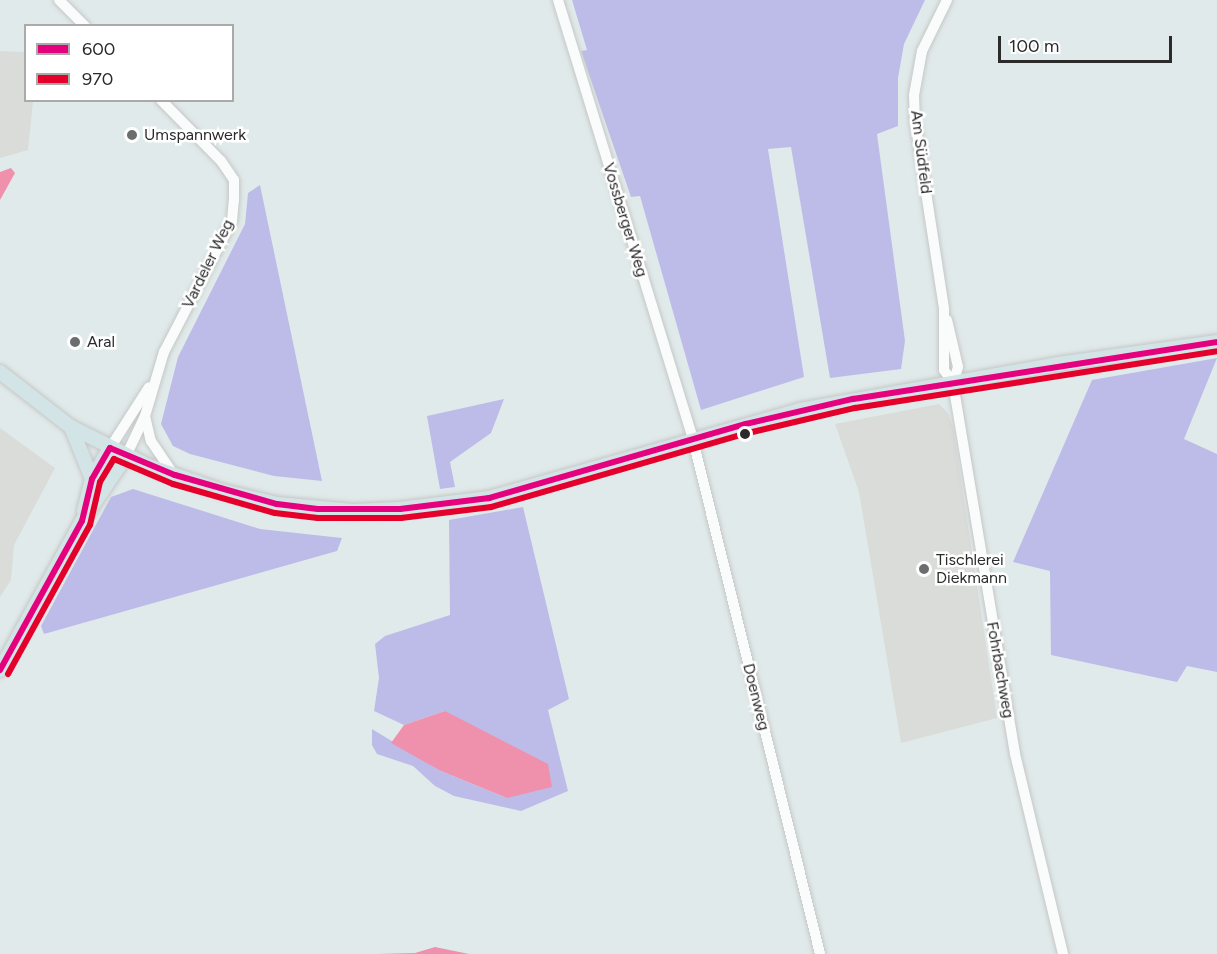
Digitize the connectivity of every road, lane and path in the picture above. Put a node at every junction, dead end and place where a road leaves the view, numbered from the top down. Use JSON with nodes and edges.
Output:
{"nodes":[{"id":1,"x":59,"y":0,"type":"edge"},
{"id":2,"x":558,"y":0,"type":"edge"},
{"id":3,"x":947,"y":0,"type":"edge"},
{"id":4,"x":83,"y":24,"type":"edge"},
{"id":5,"x":163,"y":102,"type":"edge"},
{"id":6,"x":1217,"y":342,"type":"edge"},
{"id":7,"x":0,"y":372,"type":"edge"},
{"id":8,"x":154,"y":377,"type":"junction"},
{"id":9,"x":952,"y":383,"type":"junction"},
{"id":10,"x":145,"y":416,"type":"junction"},
{"id":11,"x":71,"y":427,"type":"junction"},
{"id":12,"x":693,"y":440,"type":"junction"},
{"id":13,"x":110,"y":448,"type":"junction"},
{"id":14,"x":126,"y":456,"type":"junction"},
{"id":15,"x":175,"y":475,"type":"junction"},
{"id":16,"x":92,"y":479,"type":"junction"},
{"id":17,"x":81,"y":521,"type":"junction"},
{"id":18,"x":0,"y":669,"type":"edge"},
{"id":19,"x":820,"y":954,"type":"edge"},
{"id":20,"x":1063,"y":954,"type":"edge"}],
"edges":[{"from":1,"to":4,"type":"street"},
{"from":2,"to":12,"type":"street","name":"Vossberger Weg"},
{"from":3,"to":9,"type":"street","name":"Am Südfeld"},
{"from":5,"to":8,"type":"street","name":"Vardeler Weg"},
{"from":6,"to":9,"type":"main road"},
{"from":7,"to":11,"type":"main road"},
{"from":8,"to":10,"type":"street","name":"Vardeler Weg"},
{"from":8,"to":13,"type":"street","name":"Vardeler Weg"},
{"from":9,"to":12,"type":"main road"},
{"from":9,"to":20,"type":"street","name":"Fohrbachweg"},
{"from":10,"to":14,"type":"street","name":"Vardeler Weg"},
{"from":10,"to":15,"type":"street"},
{"from":11,"to":13,"type":"main road"},
{"from":11,"to":16,"type":"main road"},
{"from":12,"to":15,"type":"main road"},
{"from":12,"to":19,"type":"street","name":"Doenweg"},
{"from":13,"to":14,"type":"main road"},
{"from":13,"to":16,"type":"main road"},
{"from":14,"to":15,"type":"main road"},
{"from":14,"to":17,"type":"main road"},
{"from":16,"to":17,"type":"main road"},
{"from":17,"to":18,"type":"main road"}]}
